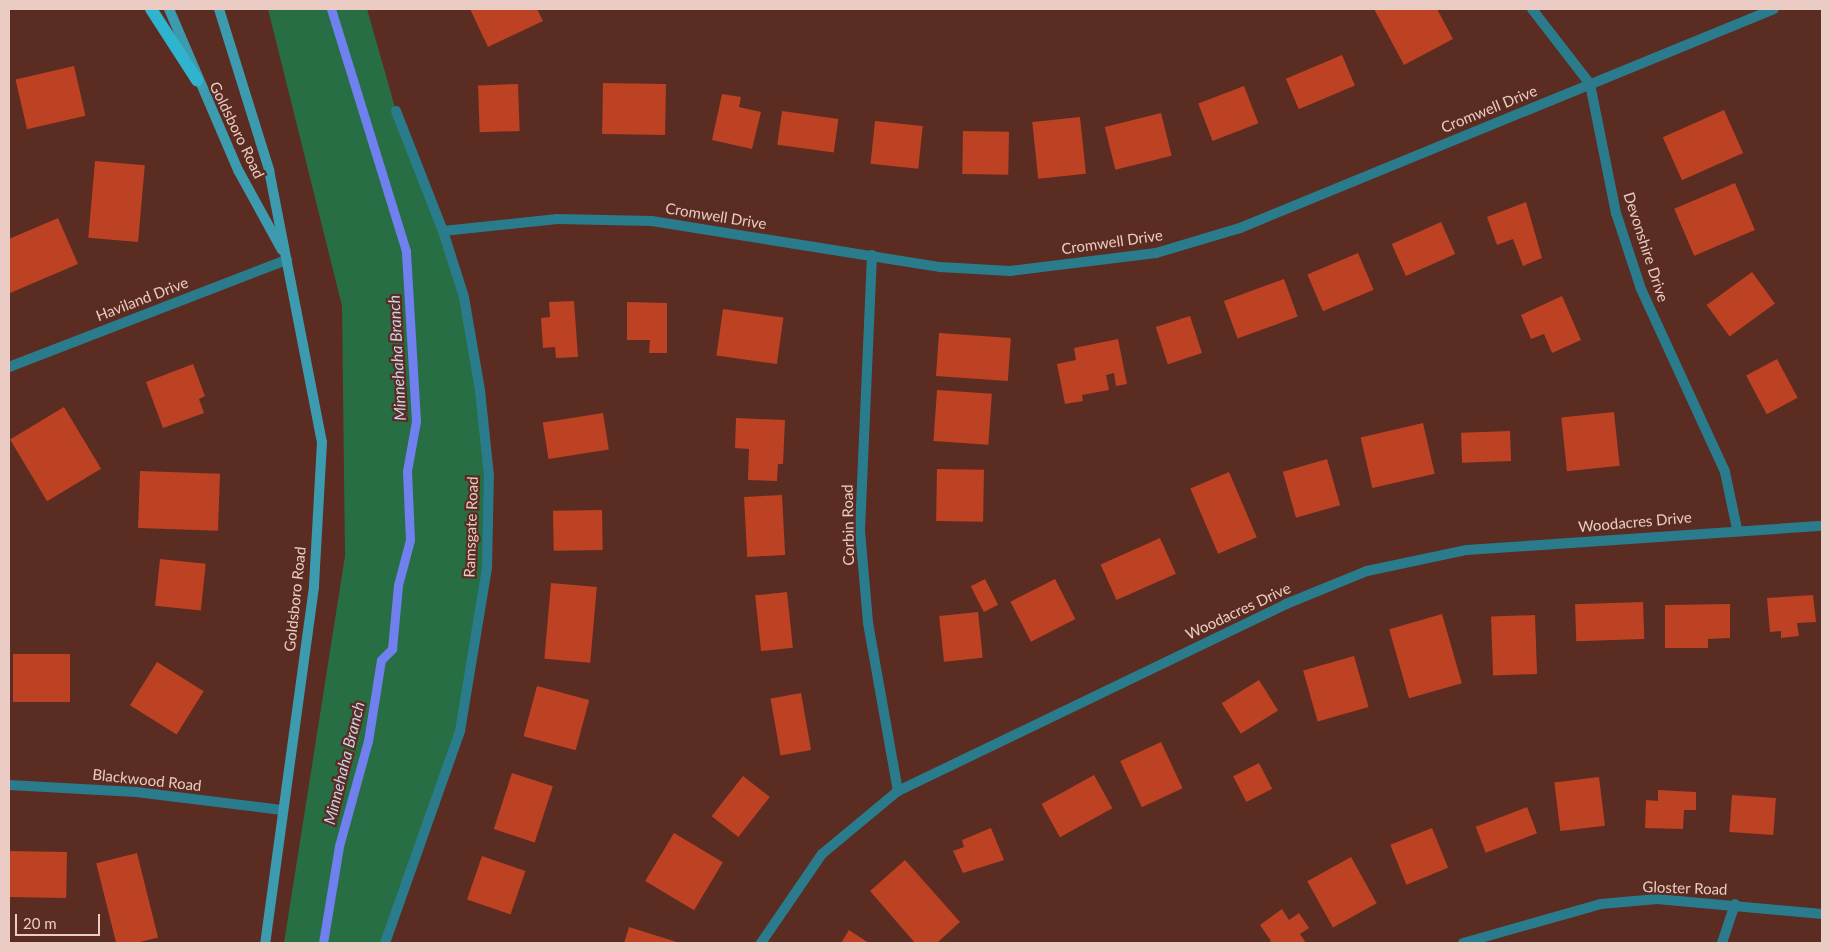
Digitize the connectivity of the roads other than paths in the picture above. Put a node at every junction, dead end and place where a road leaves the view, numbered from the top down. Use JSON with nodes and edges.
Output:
{"nodes":[{"id":1,"x":151,"y":9,"type":"edge"},
{"id":2,"x":169,"y":9,"type":"edge"},
{"id":3,"x":219,"y":9,"type":"edge"},
{"id":4,"x":1532,"y":9,"type":"edge"},
{"id":5,"x":1774,"y":9,"type":"edge"},
{"id":6,"x":197,"y":80,"type":"junction"},
{"id":7,"x":1590,"y":84,"type":"junction"},
{"id":8,"x":396,"y":111,"type":"dead end"},
{"id":9,"x":444,"y":231,"type":"junction"},
{"id":10,"x":872,"y":255,"type":"junction"},
{"id":11,"x":287,"y":260,"type":"junction"},
{"id":12,"x":9,"y":367,"type":"edge"},
{"id":13,"x":1822,"y":526,"type":"edge"},
{"id":14,"x":1737,"y":529,"type":"junction"},
{"id":15,"x":9,"y":784,"type":"edge"},
{"id":16,"x":898,"y":792,"type":"junction"},
{"id":17,"x":282,"y":810,"type":"junction"},
{"id":18,"x":1735,"y":904,"type":"junction"},
{"id":19,"x":1822,"y":914,"type":"edge"},
{"id":20,"x":265,"y":943,"type":"edge"},
{"id":21,"x":385,"y":943,"type":"edge"},
{"id":22,"x":761,"y":943,"type":"edge"},
{"id":23,"x":1463,"y":943,"type":"edge"},
{"id":24,"x":1722,"y":943,"type":"edge"}],
"edges":[{"from":1,"to":6,"type":"main road"},
{"from":2,"to":6,"type":"main road","name":"Goldsboro Road"},
{"from":3,"to":11,"type":"main road","name":"Goldsboro Road"},
{"from":4,"to":7,"type":"street","name":"Devonshire Drive"},
{"from":5,"to":7,"type":"street","name":"Cromwell Drive"},
{"from":6,"to":11,"type":"main road","name":"Goldsboro Road"},
{"from":7,"to":10,"type":"street","name":"Cromwell Drive"},
{"from":7,"to":14,"type":"street","name":"Devonshire Drive"},
{"from":8,"to":9,"type":"street","name":"Ramsgate Road"},
{"from":9,"to":10,"type":"street","name":"Cromwell Drive"},
{"from":9,"to":21,"type":"street","name":"Ramsgate Road"},
{"from":10,"to":16,"type":"street","name":"Corbin Road"},
{"from":11,"to":12,"type":"street","name":"Haviland Drive"},
{"from":11,"to":17,"type":"main road","name":"Goldsboro Road"},
{"from":13,"to":14,"type":"street","name":"Woodacres Drive"},
{"from":14,"to":16,"type":"street","name":"Woodacres Drive"},
{"from":15,"to":17,"type":"street","name":"Blackwood Road"},
{"from":16,"to":22,"type":"street","name":"Woodacres Drive"},
{"from":17,"to":20,"type":"main road","name":"Goldsboro Road"},
{"from":18,"to":19,"type":"street","name":"Gloster Road"},
{"from":18,"to":23,"type":"street","name":"Gloster Road"},
{"from":18,"to":24,"type":"street"}]}
